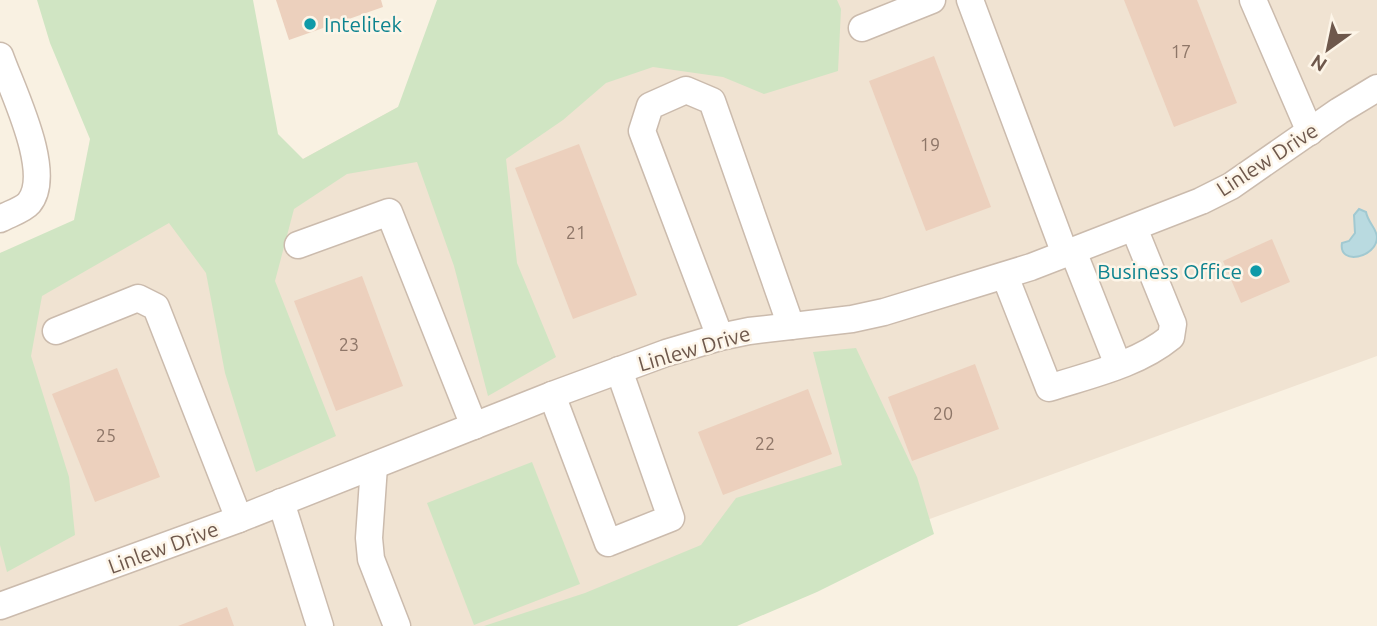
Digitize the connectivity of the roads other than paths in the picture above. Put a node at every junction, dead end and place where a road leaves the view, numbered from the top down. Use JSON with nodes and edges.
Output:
{"nodes":[{"id":1,"x":932,"y":0,"type":"edge"},
{"id":2,"x":970,"y":0,"type":"edge"},
{"id":3,"x":1253,"y":0,"type":"edge"},
{"id":4,"x":862,"y":28,"type":"dead end"},
{"id":5,"x":0,"y":56,"type":"edge"},
{"id":6,"x":1377,"y":88,"type":"edge"},
{"id":7,"x":1310,"y":132,"type":"junction"},
{"id":8,"x":0,"y":219,"type":"edge"},
{"id":9,"x":1135,"y":228,"type":"junction"},
{"id":10,"x":298,"y":245,"type":"dead end"},
{"id":11,"x":1069,"y":253,"type":"junction"},
{"id":12,"x":1005,"y":276,"type":"junction"},
{"id":13,"x":791,"y":326,"type":"junction"},
{"id":14,"x":56,"y":331,"type":"dead end"},
{"id":15,"x":720,"y":337,"type":"junction"},
{"id":16,"x":1118,"y":365,"type":"junction"},
{"id":17,"x":619,"y":370,"type":"junction"},
{"id":18,"x":552,"y":396,"type":"junction"},
{"id":19,"x":474,"y":426,"type":"junction"},
{"id":20,"x":374,"y":466,"type":"junction"},
{"id":21,"x":281,"y":502,"type":"junction"},
{"id":22,"x":239,"y":519,"type":"junction"},
{"id":23,"x":0,"y":606,"type":"edge"},
{"id":24,"x":320,"y":626,"type":"edge"},
{"id":25,"x":397,"y":626,"type":"edge"}],
"edges":[{"from":1,"to":4,"type":"street"},
{"from":2,"to":11,"type":"street"},
{"from":3,"to":7,"type":"street"},
{"from":5,"to":8,"type":"street"},
{"from":6,"to":7,"type":"street","name":"Linlew Drive"},
{"from":7,"to":9,"type":"street","name":"Linlew Drive"},
{"from":9,"to":11,"type":"street","name":"Linlew Drive"},
{"from":9,"to":16,"type":"street"},
{"from":10,"to":19,"type":"street"},
{"from":11,"to":12,"type":"street","name":"Linlew Drive"},
{"from":11,"to":16,"type":"street"},
{"from":12,"to":13,"type":"street","name":"Linlew Drive"},
{"from":12,"to":16,"type":"street"},
{"from":13,"to":15,"type":"street","name":"Linlew Drive"},
{"from":13,"to":15,"type":"street"},
{"from":14,"to":22,"type":"street"},
{"from":15,"to":17,"type":"street","name":"Linlew Drive"},
{"from":17,"to":18,"type":"street","name":"Linlew Drive"},
{"from":17,"to":18,"type":"street"},
{"from":18,"to":19,"type":"street","name":"Linlew Drive"},
{"from":19,"to":20,"type":"street","name":"Linlew Drive"},
{"from":20,"to":21,"type":"street","name":"Linlew Drive"},
{"from":20,"to":25,"type":"street"},
{"from":21,"to":22,"type":"street","name":"Linlew Drive"},
{"from":21,"to":24,"type":"street"},
{"from":22,"to":23,"type":"street","name":"Linlew Drive"}]}
